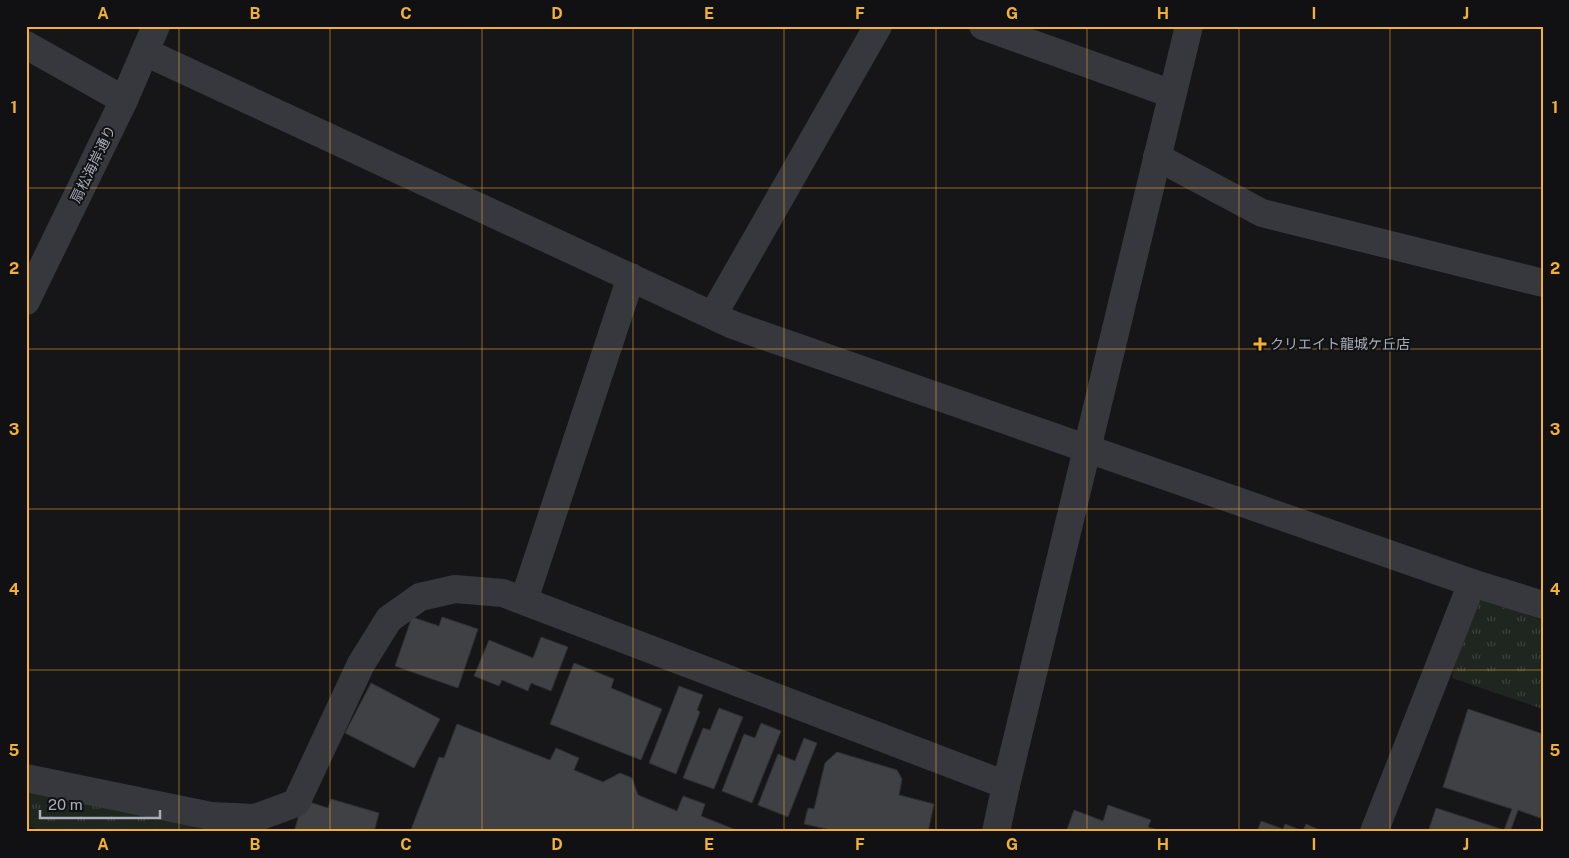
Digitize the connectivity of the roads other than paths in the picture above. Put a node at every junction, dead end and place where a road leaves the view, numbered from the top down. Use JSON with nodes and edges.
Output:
{"nodes":[{"id":1,"x":156,"y":26,"type":"edge"},
{"id":2,"x":878,"y":26,"type":"edge"},
{"id":3,"x":983,"y":26,"type":"edge"},
{"id":4,"x":1189,"y":26,"type":"edge"},
{"id":5,"x":26,"y":46,"type":"edge"},
{"id":6,"x":145,"y":52,"type":"junction"},
{"id":7,"x":1172,"y":94,"type":"junction"},
{"id":8,"x":124,"y":100,"type":"junction"},
{"id":9,"x":1157,"y":157,"type":"junction"},
{"id":10,"x":631,"y":277,"type":"junction"},
{"id":11,"x":1543,"y":283,"type":"edge"},
{"id":12,"x":26,"y":301,"type":"edge"},
{"id":13,"x":713,"y":315,"type":"junction"},
{"id":14,"x":1088,"y":449,"type":"junction"},
{"id":15,"x":1472,"y":582,"type":"junction"},
{"id":16,"x":524,"y":600,"type":"junction"},
{"id":17,"x":1543,"y":605,"type":"edge"},
{"id":18,"x":26,"y":778,"type":"edge"},
{"id":19,"x":1006,"y":785,"type":"junction"},
{"id":20,"x":996,"y":832,"type":"edge"},
{"id":21,"x":1374,"y":832,"type":"edge"}],
"edges":[{"from":1,"to":6,"type":"street","name":"扇松海岸通り"},
{"from":2,"to":13,"type":"street"},
{"from":3,"to":7,"type":"street"},
{"from":4,"to":7,"type":"street"},
{"from":5,"to":8,"type":"street"},
{"from":6,"to":8,"type":"street","name":"扇松海岸通り"},
{"from":6,"to":10,"type":"street"},
{"from":7,"to":9,"type":"street"},
{"from":8,"to":12,"type":"street","name":"扇松海岸通り"},
{"from":9,"to":11,"type":"street"},
{"from":9,"to":14,"type":"street"},
{"from":10,"to":13,"type":"street"},
{"from":10,"to":16,"type":"street"},
{"from":13,"to":14,"type":"street"},
{"from":14,"to":15,"type":"street"},
{"from":14,"to":19,"type":"street"},
{"from":15,"to":17,"type":"street"},
{"from":15,"to":21,"type":"street"},
{"from":16,"to":18,"type":"street"},
{"from":16,"to":19,"type":"street"},
{"from":19,"to":20,"type":"street"}]}
